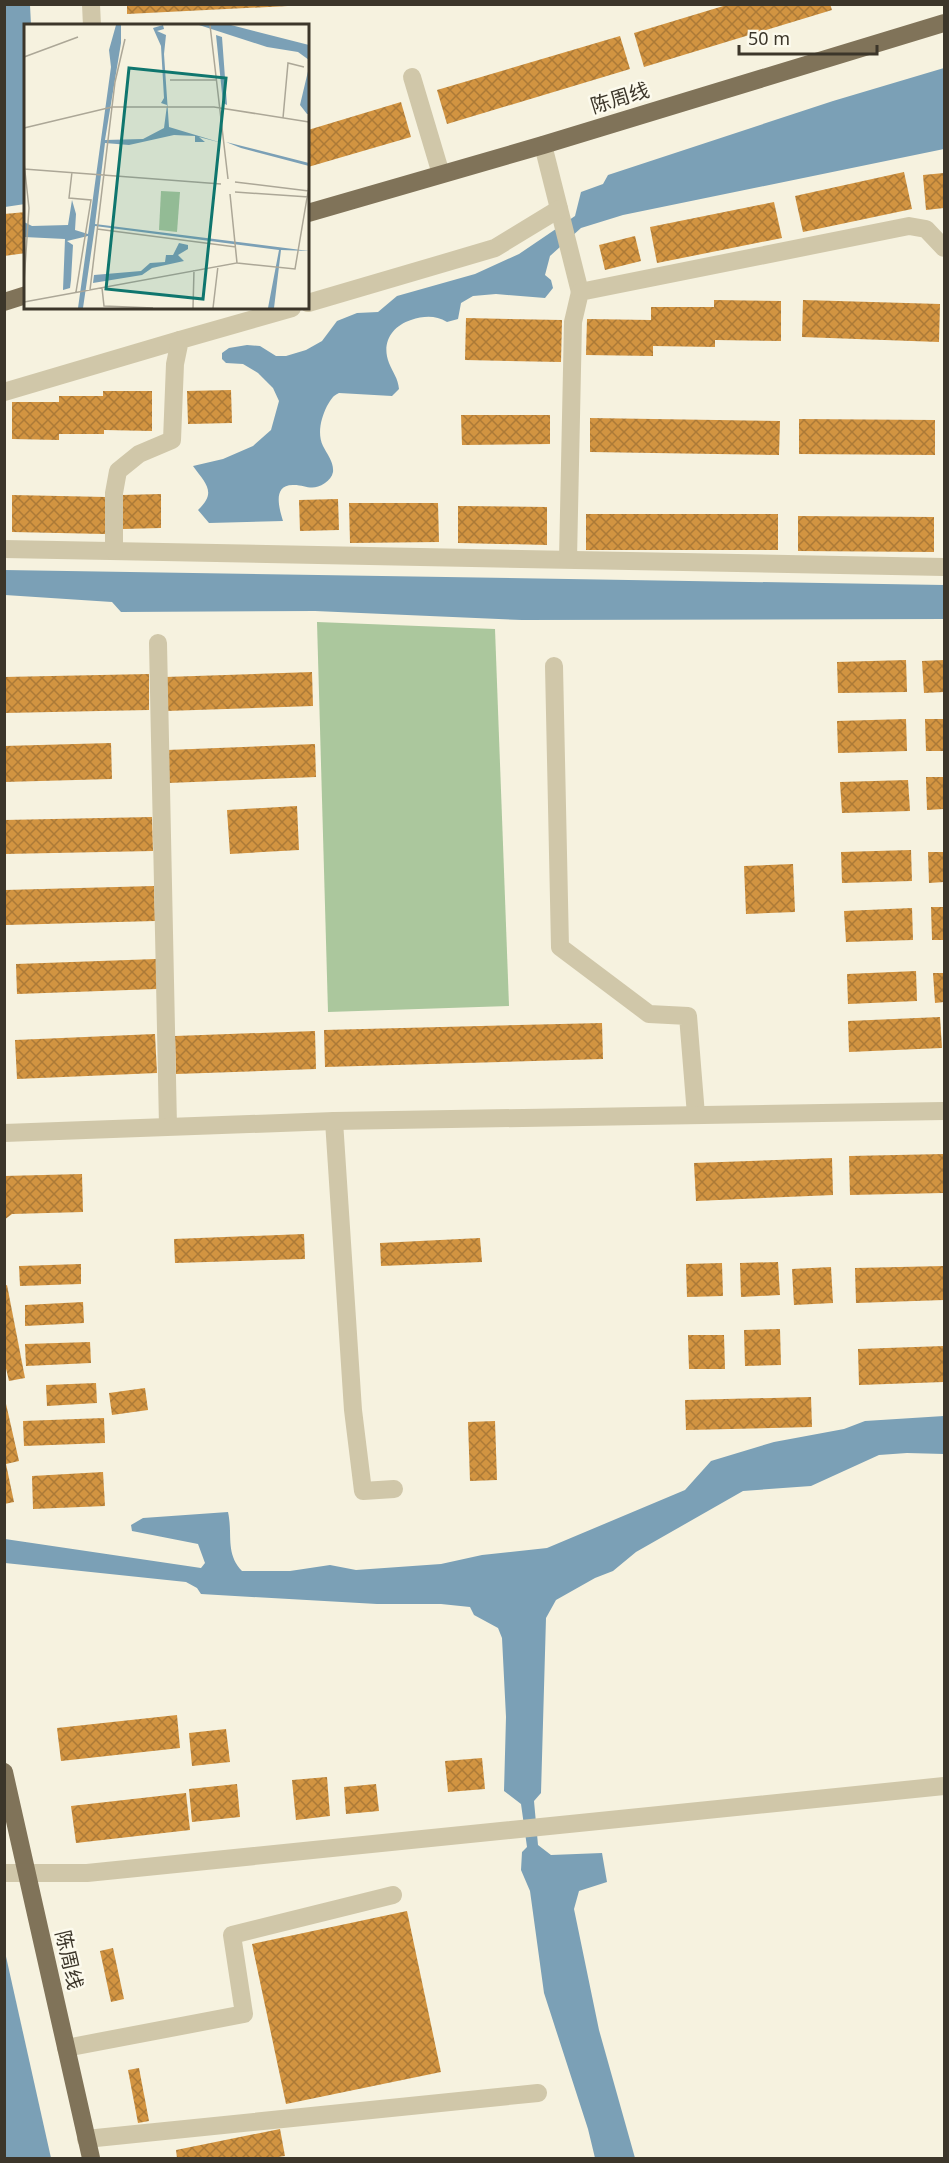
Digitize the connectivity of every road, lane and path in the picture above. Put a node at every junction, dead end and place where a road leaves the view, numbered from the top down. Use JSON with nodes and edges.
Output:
{"nodes":[{"id":1,"x":91,"y":4,"type":"edge"},
{"id":2,"x":945,"y":23,"type":"edge"},
{"id":3,"x":92,"y":24,"type":"edge"},
{"id":4,"x":412,"y":77,"type":"dead end"},
{"id":5,"x":543,"y":145,"type":"junction"},
{"id":6,"x":441,"y":174,"type":"junction"},
{"id":7,"x":559,"y":210,"type":"junction"},
{"id":8,"x":309,"y":213,"type":"edge"},
{"id":9,"x":945,"y":248,"type":"edge"},
{"id":10,"x":580,"y":292,"type":"junction"},
{"id":11,"x":24,"y":296,"type":"edge"},
{"id":12,"x":4,"y":302,"type":"edge"},
{"id":13,"x":309,"y":303,"type":"edge"},
{"id":14,"x":288,"y":309,"type":"edge"},
{"id":15,"x":180,"y":340,"type":"junction"},
{"id":16,"x":4,"y":392,"type":"edge"},
{"id":17,"x":4,"y":549,"type":"edge"},
{"id":18,"x":114,"y":551,"type":"junction"},
{"id":19,"x":567,"y":559,"type":"junction"},
{"id":20,"x":945,"y":567,"type":"edge"},
{"id":21,"x":158,"y":643,"type":"dead end"},
{"id":22,"x":554,"y":666,"type":"dead end"},
{"id":23,"x":945,"y":1111,"type":"edge"},
{"id":24,"x":696,"y":1115,"type":"junction"},
{"id":25,"x":334,"y":1122,"type":"junction"},
{"id":26,"x":168,"y":1126,"type":"junction"},
{"id":27,"x":4,"y":1133,"type":"edge"},
{"id":28,"x":394,"y":1489,"type":"dead end"},
{"id":29,"x":4,"y":1772,"type":"edge"},
{"id":30,"x":945,"y":1786,"type":"edge"},
{"id":31,"x":4,"y":1873,"type":"edge"},
{"id":32,"x":27,"y":1873,"type":"junction"},
{"id":33,"x":393,"y":1895,"type":"dead end"},
{"id":34,"x":66,"y":2048,"type":"junction"},
{"id":35,"x":538,"y":2093,"type":"dead end"},
{"id":36,"x":86,"y":2139,"type":"junction"},
{"id":37,"x":91,"y":2158,"type":"edge"}],
"edges":[{"from":1,"to":3,"type":"street"},
{"from":2,"to":5,"type":"main road","name":"陈周线"},
{"from":4,"to":6,"type":"street"},
{"from":5,"to":6,"type":"main road","name":"陈周线"},
{"from":5,"to":7,"type":"street"},
{"from":6,"to":8,"type":"main road","name":"陈周线"},
{"from":7,"to":10,"type":"street"},
{"from":7,"to":13,"type":"street"},
{"from":9,"to":10,"type":"street"},
{"from":10,"to":19,"type":"street"},
{"from":11,"to":12,"type":"main road"},
{"from":14,"to":15,"type":"street"},
{"from":15,"to":16,"type":"street"},
{"from":15,"to":18,"type":"street"},
{"from":17,"to":18,"type":"street"},
{"from":18,"to":19,"type":"street"},
{"from":19,"to":20,"type":"street"},
{"from":21,"to":26,"type":"street"},
{"from":22,"to":24,"type":"street"},
{"from":23,"to":24,"type":"street"},
{"from":24,"to":25,"type":"street"},
{"from":25,"to":26,"type":"street"},
{"from":25,"to":28,"type":"street"},
{"from":26,"to":27,"type":"street"},
{"from":29,"to":32,"type":"main road","name":"陈周线"},
{"from":30,"to":32,"type":"street"},
{"from":31,"to":32,"type":"street"},
{"from":32,"to":34,"type":"main road","name":"陈周线"},
{"from":33,"to":34,"type":"street"},
{"from":34,"to":36,"type":"main road","name":"陈周线"},
{"from":35,"to":36,"type":"street"},
{"from":36,"to":37,"type":"main road","name":"陈周线"}]}
